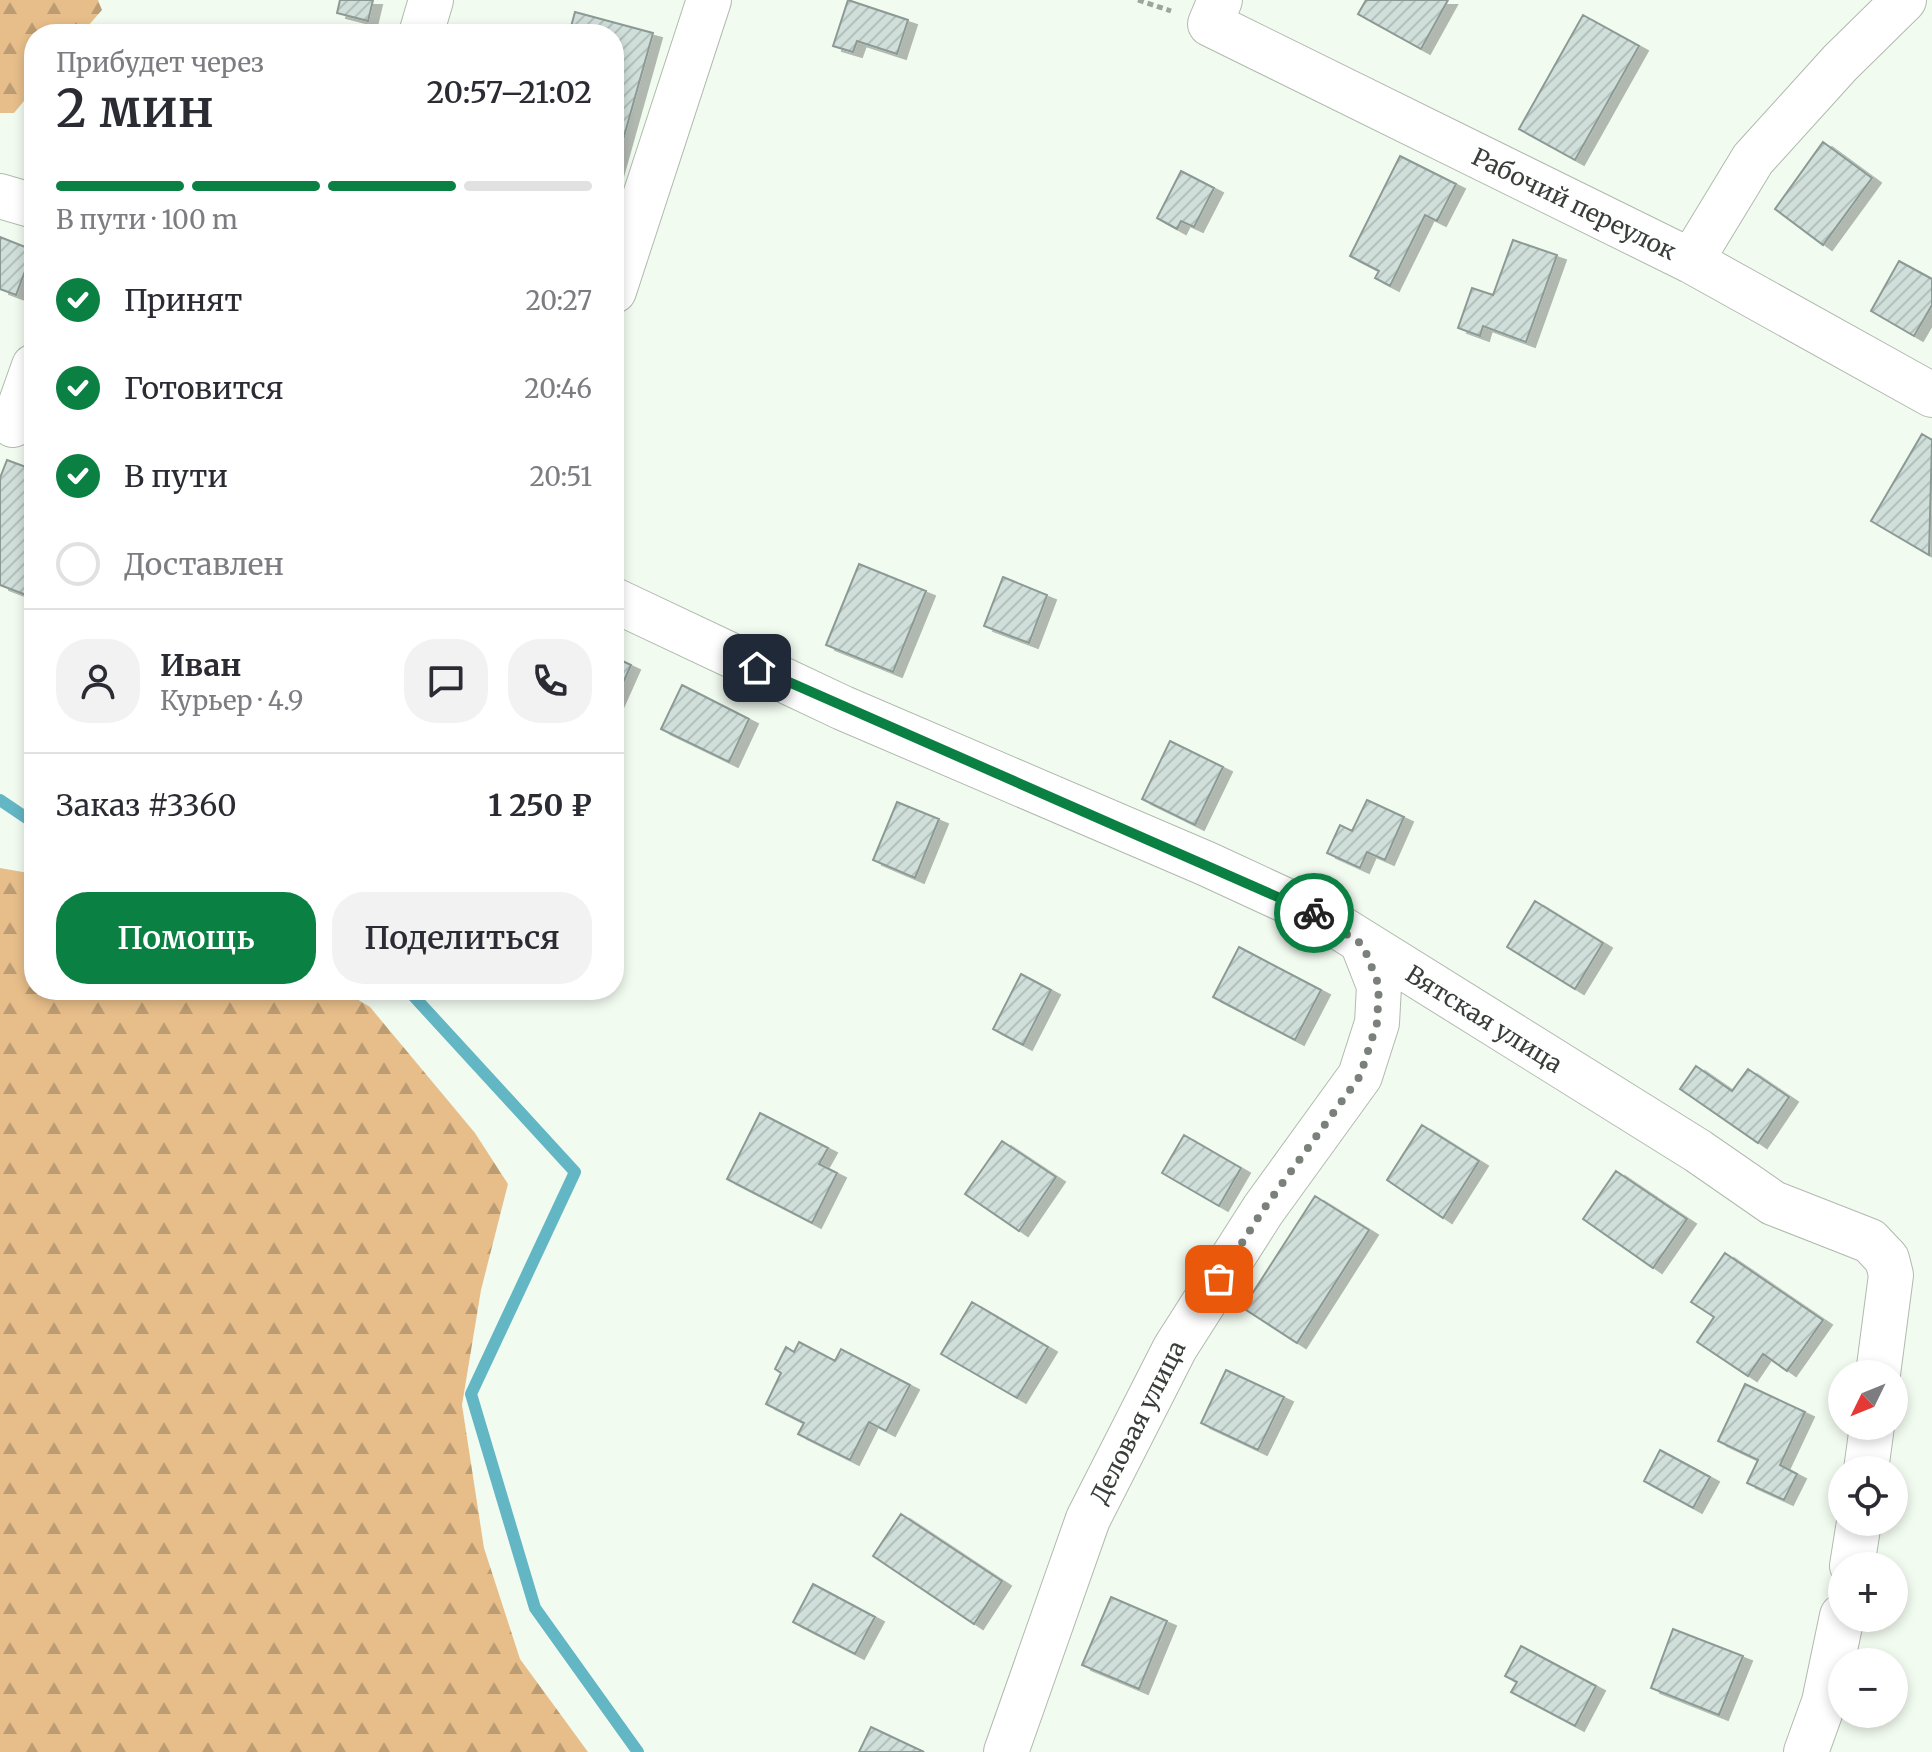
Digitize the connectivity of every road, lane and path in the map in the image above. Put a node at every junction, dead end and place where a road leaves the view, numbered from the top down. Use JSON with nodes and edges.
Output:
{"nodes":[{"id":1,"x":431,"y":0,"type":"edge"},
{"id":2,"x":709,"y":0,"type":"edge"},
{"id":3,"x":1904,"y":0,"type":"edge"},
{"id":4,"x":1215,"y":12,"type":"edge"},
{"id":5,"x":424,"y":24,"type":"edge"},
{"id":6,"x":0,"y":196,"type":"edge"},
{"id":7,"x":24,"y":203,"type":"edge"},
{"id":8,"x":624,"y":260,"type":"edge"},
{"id":9,"x":1691,"y":261,"type":"junction"},
{"id":10,"x":1932,"y":395,"type":"edge"},
{"id":11,"x":24,"y":399,"type":"edge"},
{"id":12,"x":16,"y":426,"type":"edge"},
{"id":13,"x":624,"y":605,"type":"edge"},
{"id":14,"x":1363,"y":945,"type":"junction"},
{"id":15,"x":1880,"y":1360,"type":"edge"},
{"id":16,"x":1839,"y":1632,"type":"edge"},
{"id":17,"x":1006,"y":1752,"type":"edge"},
{"id":18,"x":1806,"y":1752,"type":"edge"}],
"edges":[{"from":1,"to":5,"type":"street"},
{"from":2,"to":8,"type":"street"},
{"from":3,"to":9,"type":"street"},
{"from":4,"to":9,"type":"street","name":"Рабочий переулок"},
{"from":6,"to":7,"type":"street"},
{"from":9,"to":10,"type":"street","name":"Рабочий переулок"},
{"from":11,"to":12,"type":"street"},
{"from":13,"to":14,"type":"street","name":"Вятская улица"},
{"from":14,"to":15,"type":"street","name":"Вятская улица"},
{"from":14,"to":17,"type":"street","name":"Деловая улица"},
{"from":16,"to":18,"type":"street"}]}
